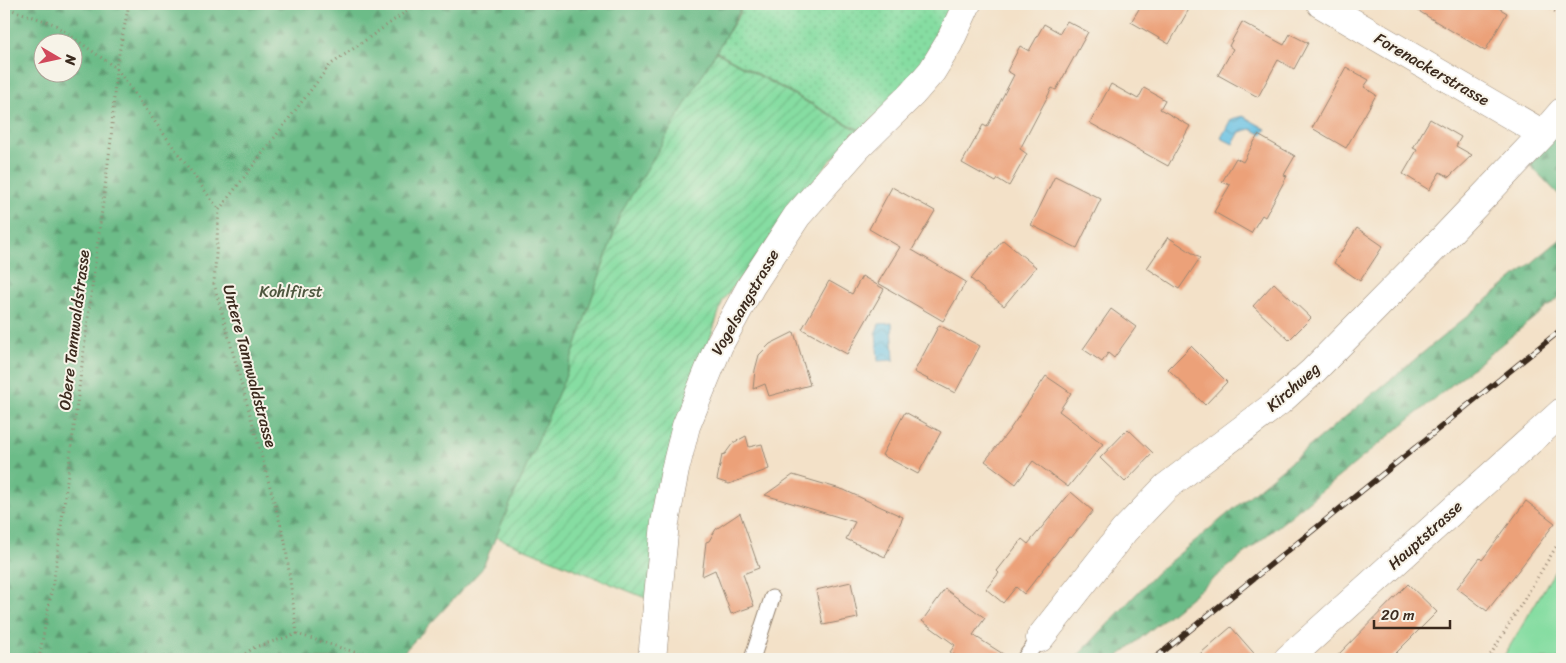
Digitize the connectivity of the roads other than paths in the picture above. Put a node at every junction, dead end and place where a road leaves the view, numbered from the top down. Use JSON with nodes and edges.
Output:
{"nodes":[{"id":1,"x":967,"y":4,"type":"edge"},
{"id":2,"x":1321,"y":4,"type":"edge"},
{"id":3,"x":1562,"y":112,"type":"edge"},
{"id":4,"x":1543,"y":134,"type":"junction"},
{"id":5,"x":1562,"y":412,"type":"edge"},
{"id":6,"x":772,"y":598,"type":"dead end"},
{"id":7,"x":1040,"y":638,"type":"joint"},
{"id":8,"x":652,"y":659,"type":"edge"},
{"id":9,"x":752,"y":659,"type":"edge"},
{"id":10,"x":1024,"y":659,"type":"edge"},
{"id":11,"x":1288,"y":659,"type":"edge"}],
"edges":[{"from":1,"to":8,"type":"street","name":"Vogelsangstrasse"},
{"from":2,"to":4,"type":"street","name":"Forenackerstrasse"},
{"from":3,"to":4,"type":"street","name":"Kirchweg"},
{"from":4,"to":7,"type":"street","name":"Kirchweg"},
{"from":5,"to":11,"type":"street","name":"Hauptstrasse"},
{"from":6,"to":9,"type":"lane"},
{"from":7,"to":10,"type":"lane","name":"Kirchweg"}]}
